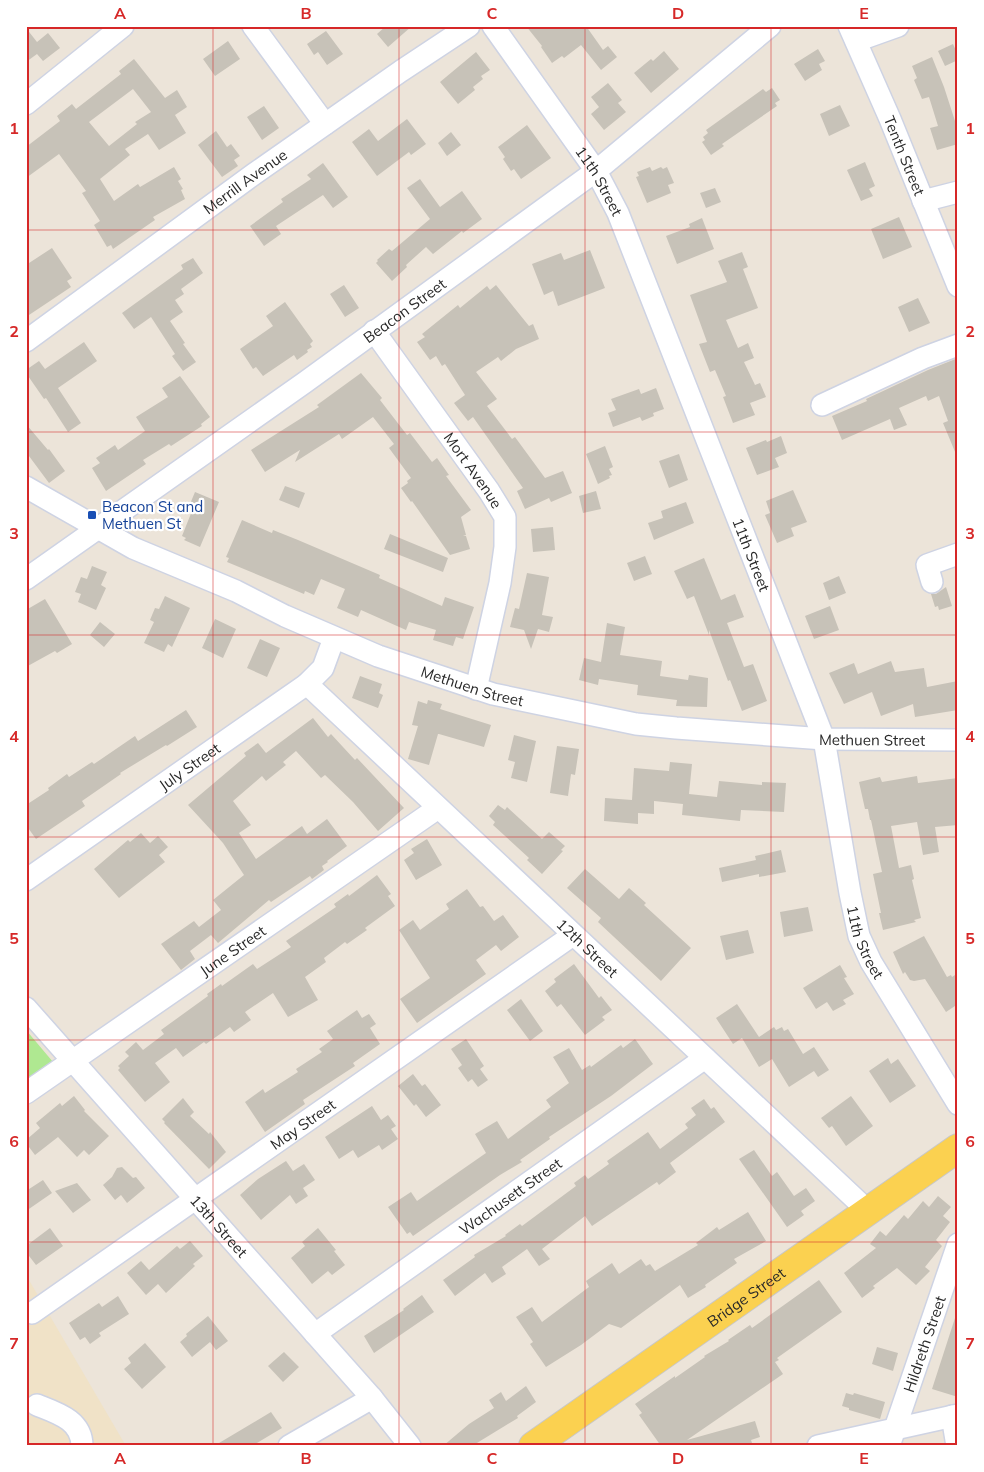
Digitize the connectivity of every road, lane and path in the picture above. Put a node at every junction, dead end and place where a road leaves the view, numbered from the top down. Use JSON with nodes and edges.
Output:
{"nodes":[{"id":1,"x":123,"y":26,"type":"edge"},
{"id":2,"x":252,"y":26,"type":"edge"},
{"id":3,"x":468,"y":26,"type":"edge"},
{"id":4,"x":493,"y":26,"type":"edge"},
{"id":5,"x":770,"y":26,"type":"edge"},
{"id":6,"x":898,"y":26,"type":"edge"},
{"id":7,"x":853,"y":34,"type":"edge"},
{"id":8,"x":26,"y":104,"type":"edge"},
{"id":9,"x":325,"y":124,"type":"junction"},
{"id":10,"x":596,"y":171,"type":"junction"},
{"id":11,"x":958,"y":192,"type":"edge"},
{"id":12,"x":923,"y":201,"type":"junction"},
{"id":13,"x":958,"y":286,"type":"edge"},
{"id":14,"x":374,"y":331,"type":"junction"},
{"id":15,"x":26,"y":341,"type":"edge"},
{"id":16,"x":958,"y":344,"type":"edge"},
{"id":17,"x":822,"y":405,"type":"dead end"},
{"id":18,"x":26,"y":486,"type":"edge"},
{"id":19,"x":97,"y":528,"type":"junction"},
{"id":20,"x":958,"y":554,"type":"edge"},
{"id":21,"x":26,"y":579,"type":"edge"},
{"id":22,"x":932,"y":582,"type":"dead end"},
{"id":23,"x":334,"y":638,"type":"junction"},
{"id":24,"x":307,"y":684,"type":"junction"},
{"id":25,"x":476,"y":689,"type":"junction"},
{"id":26,"x":824,"y":739,"type":"junction"},
{"id":27,"x":958,"y":740,"type":"edge"},
{"id":28,"x":438,"y":808,"type":"junction"},
{"id":29,"x":26,"y":880,"type":"edge"},
{"id":30,"x":573,"y":935,"type":"junction"},
{"id":31,"x":26,"y":1008,"type":"edge"},
{"id":32,"x":705,"y":1058,"type":"junction"},
{"id":33,"x":73,"y":1060,"type":"junction"},
{"id":34,"x":26,"y":1093,"type":"edge"},
{"id":35,"x":958,"y":1104,"type":"edge"},
{"id":36,"x":958,"y":1148,"type":"edge"},
{"id":37,"x":196,"y":1199,"type":"junction"},
{"id":38,"x":868,"y":1211,"type":"junction"},
{"id":39,"x":958,"y":1244,"type":"edge"},
{"id":40,"x":32,"y":1313,"type":"dead end"},
{"id":41,"x":315,"y":1334,"type":"junction"},
{"id":42,"x":372,"y":1398,"type":"junction"},
{"id":43,"x":36,"y":1405,"type":"dead end"},
{"id":44,"x":955,"y":1416,"type":"edge"},
{"id":45,"x":892,"y":1437,"type":"edge"},
{"id":46,"x":82,"y":1446,"type":"edge"},
{"id":47,"x":289,"y":1446,"type":"edge"},
{"id":48,"x":410,"y":1446,"type":"edge"},
{"id":49,"x":533,"y":1446,"type":"edge"},
{"id":50,"x":818,"y":1446,"type":"edge"},
{"id":51,"x":957,"y":1446,"type":"edge"}],
"edges":[{"from":1,"to":8,"type":"street"},
{"from":2,"to":9,"type":"street"},
{"from":3,"to":9,"type":"street","name":"Merrill Avenue"},
{"from":4,"to":10,"type":"street","name":"11th Street"},
{"from":5,"to":10,"type":"street","name":"Beacon Street"},
{"from":6,"to":7,"type":"street"},
{"from":7,"to":12,"type":"street","name":"Tenth Street"},
{"from":9,"to":15,"type":"street","name":"Merrill Avenue"},
{"from":10,"to":14,"type":"street","name":"Beacon Street"},
{"from":10,"to":26,"type":"street","name":"11th Street"},
{"from":11,"to":12,"type":"street"},
{"from":12,"to":13,"type":"street","name":"Tenth Street"},
{"from":14,"to":19,"type":"street","name":"Beacon Street"},
{"from":14,"to":25,"type":"street","name":"Mort Avenue"},
{"from":16,"to":17,"type":"street"},
{"from":18,"to":19,"type":"street","name":"Methuen Street"},
{"from":19,"to":21,"type":"street","name":"Beacon Street"},
{"from":19,"to":23,"type":"street","name":"Methuen Street"},
{"from":20,"to":22,"type":"street"},
{"from":23,"to":24,"type":"street","name":"July Street"},
{"from":23,"to":25,"type":"street","name":"Methuen Street"},
{"from":24,"to":28,"type":"street","name":"12th Street"},
{"from":24,"to":29,"type":"street","name":"July Street"},
{"from":25,"to":26,"type":"street","name":"Methuen Street"},
{"from":26,"to":27,"type":"street","name":"Methuen Street"},
{"from":26,"to":35,"type":"street","name":"11th Street"},
{"from":28,"to":30,"type":"street","name":"12th Street"},
{"from":28,"to":33,"type":"street","name":"June Street"},
{"from":30,"to":32,"type":"street","name":"12th Street"},
{"from":30,"to":37,"type":"street","name":"May Street"},
{"from":31,"to":33,"type":"street","name":"13th Street"},
{"from":32,"to":38,"type":"street","name":"12th Street"},
{"from":32,"to":41,"type":"street","name":"Wachusett Street"},
{"from":33,"to":34,"type":"street","name":"June Street"},
{"from":33,"to":37,"type":"street","name":"13th Street"},
{"from":36,"to":38,"type":"main road","name":"Bridge Street"},
{"from":37,"to":40,"type":"street","name":"May Street"},
{"from":37,"to":41,"type":"street","name":"13th Street"},
{"from":38,"to":49,"type":"main road","name":"Bridge Street"},
{"from":39,"to":45,"type":"street","name":"Hildreth Street"},
{"from":41,"to":42,"type":"street","name":"13th Street"},
{"from":42,"to":47,"type":"street"},
{"from":42,"to":48,"type":"street","name":"13th Street"},
{"from":43,"to":46,"type":"street"},
{"from":44,"to":45,"type":"street"},
{"from":44,"to":51,"type":"street"},
{"from":45,"to":50,"type":"street"}]}
